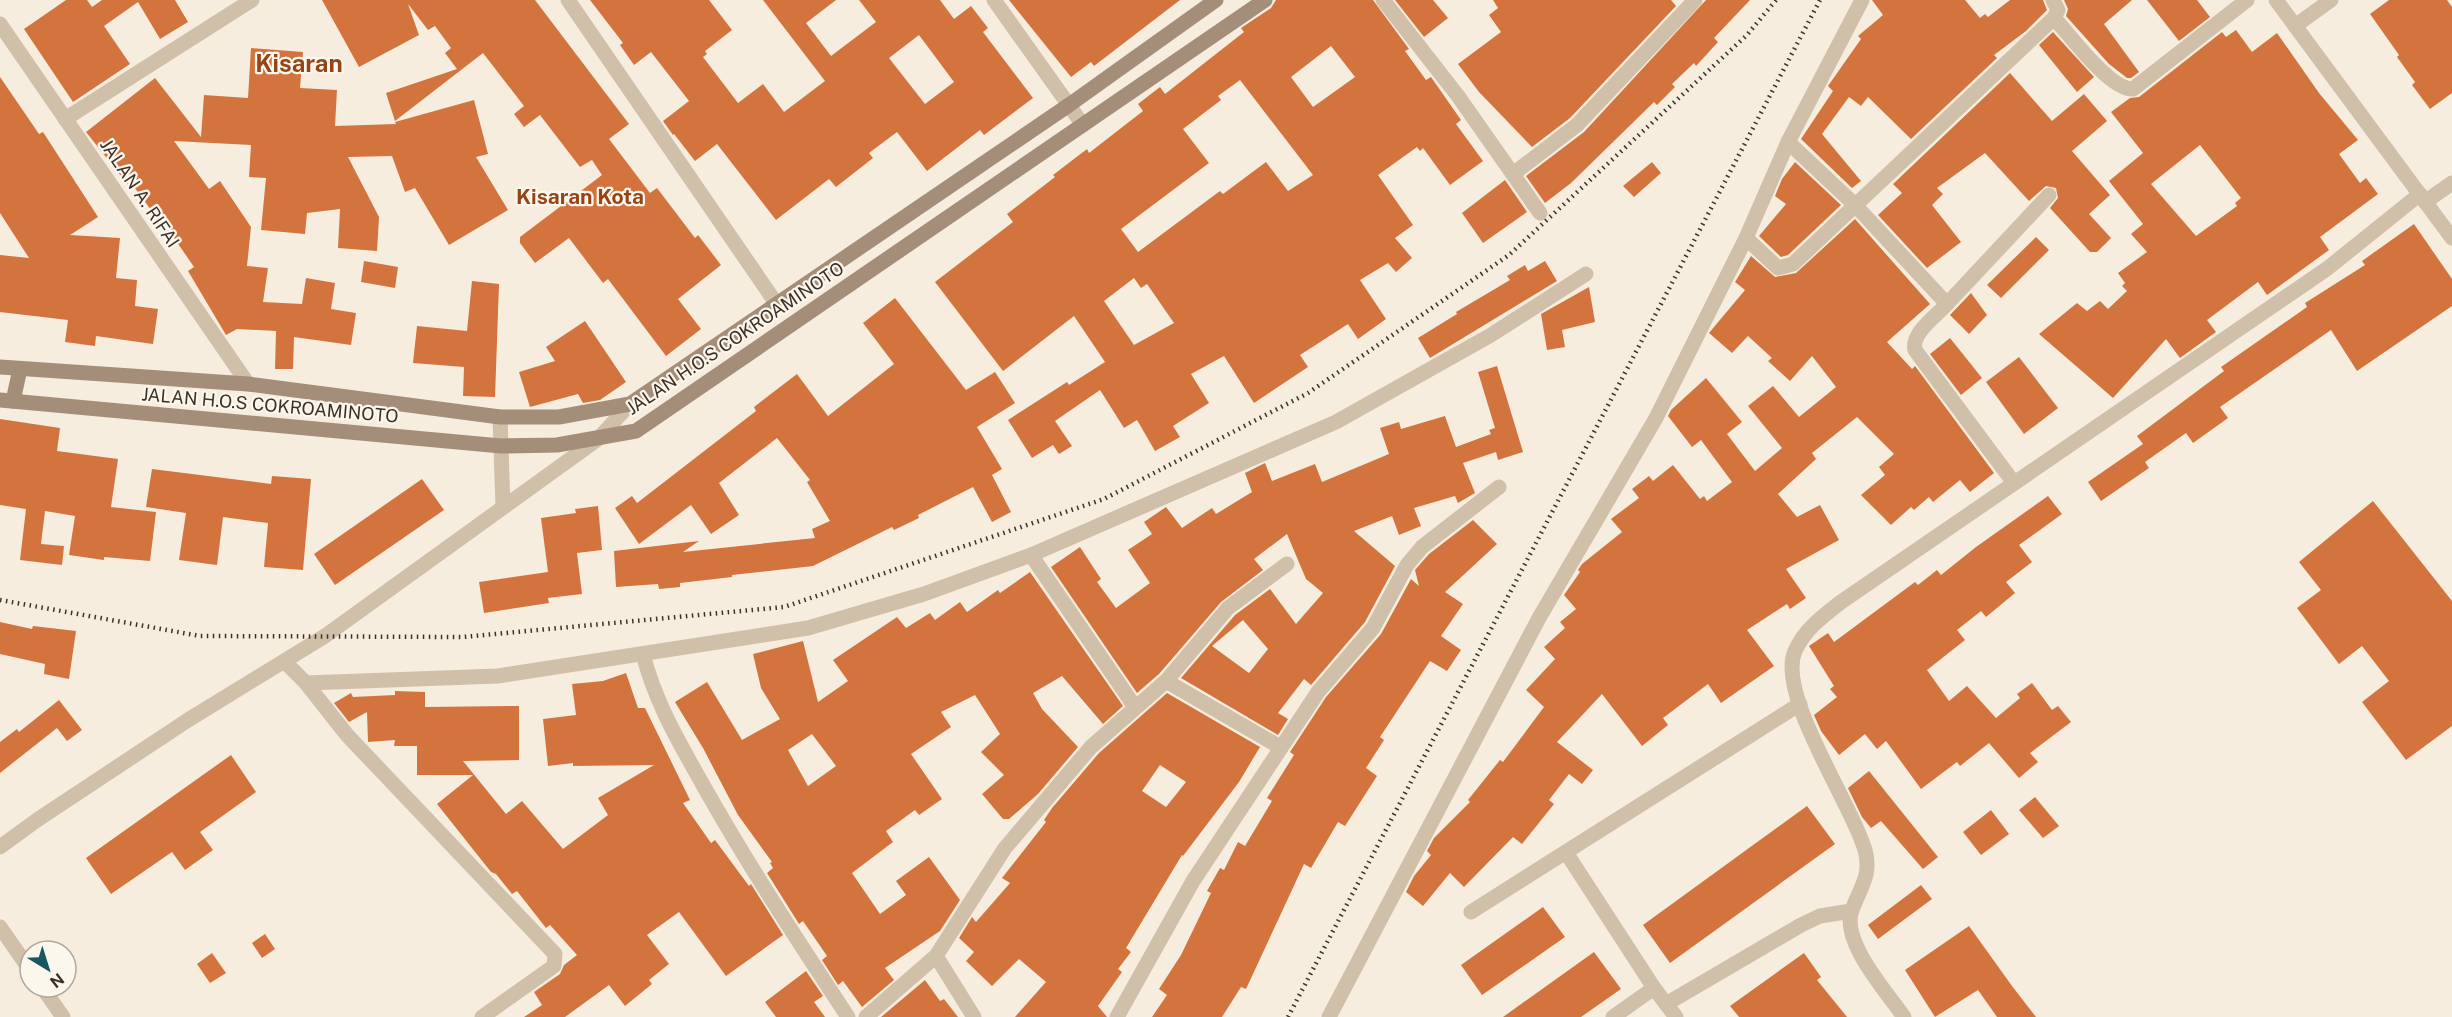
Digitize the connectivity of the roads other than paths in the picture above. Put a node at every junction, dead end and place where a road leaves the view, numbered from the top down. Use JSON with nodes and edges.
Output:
{"nodes":[{"id":1,"x":252,"y":0,"type":"edge"},
{"id":2,"x":568,"y":0,"type":"edge"},
{"id":3,"x":994,"y":0,"type":"edge"},
{"id":4,"x":1216,"y":0,"type":"edge"},
{"id":5,"x":1265,"y":0,"type":"edge"},
{"id":6,"x":1383,"y":0,"type":"edge"},
{"id":7,"x":1695,"y":0,"type":"edge"},
{"id":8,"x":1862,"y":0,"type":"edge"},
{"id":9,"x":2053,"y":0,"type":"edge"},
{"id":10,"x":2247,"y":0,"type":"edge"},
{"id":11,"x":2277,"y":0,"type":"edge"},
{"id":12,"x":2331,"y":0,"type":"edge"},
{"id":13,"x":2054,"y":18,"type":"junction"},
{"id":14,"x":0,"y":24,"type":"edge"},
{"id":15,"x":2295,"y":26,"type":"junction"},
{"id":16,"x":1069,"y":105,"type":"junction"},
{"id":17,"x":65,"y":119,"type":"junction"},
{"id":18,"x":1083,"y":125,"type":"junction"},
{"id":19,"x":1788,"y":142,"type":"junction"},
{"id":20,"x":1513,"y":174,"type":"junction"},
{"id":21,"x":2452,"y":183,"type":"edge"},
{"id":22,"x":2049,"y":195,"type":"dead end"},
{"id":23,"x":2422,"y":198,"type":"junction"},
{"id":24,"x":1855,"y":205,"type":"junction"},
{"id":25,"x":1540,"y":213,"type":"dead end"},
{"id":26,"x":1746,"y":238,"type":"junction"},
{"id":27,"x":2452,"y":238,"type":"edge"},
{"id":28,"x":1586,"y":274,"type":"dead end"},
{"id":29,"x":1947,"y":304,"type":"junction"},
{"id":30,"x":778,"y":306,"type":"junction"},
{"id":31,"x":0,"y":367,"type":"edge"},
{"id":32,"x":20,"y":369,"type":"junction"},
{"id":33,"x":248,"y":384,"type":"junction"},
{"id":34,"x":6,"y":400,"type":"edge"},
{"id":35,"x":630,"y":404,"type":"junction"},
{"id":36,"x":500,"y":417,"type":"junction"},
{"id":37,"x":598,"y":439,"type":"junction"},
{"id":38,"x":501,"y":446,"type":"junction"},
{"id":39,"x":2014,"y":483,"type":"junction"},
{"id":40,"x":1499,"y":486,"type":"dead end"},
{"id":41,"x":503,"y":507,"type":"junction"},
{"id":42,"x":1031,"y":555,"type":"junction"},
{"id":43,"x":1287,"y":564,"type":"dead end"},
{"id":44,"x":643,"y":654,"type":"junction"},
{"id":45,"x":285,"y":662,"type":"junction"},
{"id":46,"x":1166,"y":681,"type":"junction"},
{"id":47,"x":306,"y":683,"type":"junction"},
{"id":48,"x":1800,"y":704,"type":"junction"},
{"id":49,"x":1135,"y":707,"type":"junction"},
{"id":50,"x":1280,"y":747,"type":"junction"},
{"id":51,"x":0,"y":848,"type":"edge"},
{"id":52,"x":1567,"y":854,"type":"junction"},
{"id":53,"x":1851,"y":911,"type":"junction"},
{"id":54,"x":1471,"y":912,"type":"dead end"},
{"id":55,"x":0,"y":927,"type":"edge"},
{"id":56,"x":18,"y":953,"type":"edge"},
{"id":57,"x":936,"y":956,"type":"junction"},
{"id":58,"x":1654,"y":988,"type":"junction"},
{"id":59,"x":50,"y":999,"type":"edge"},
{"id":60,"x":1666,"y":1004,"type":"junction"},
{"id":61,"x":63,"y":1017,"type":"edge"},
{"id":62,"x":482,"y":1017,"type":"edge"},
{"id":63,"x":848,"y":1017,"type":"edge"},
{"id":64,"x":866,"y":1017,"type":"edge"},
{"id":65,"x":974,"y":1017,"type":"edge"},
{"id":66,"x":1117,"y":1017,"type":"edge"},
{"id":67,"x":1329,"y":1017,"type":"edge"},
{"id":68,"x":1612,"y":1017,"type":"edge"},
{"id":69,"x":1676,"y":1017,"type":"edge"},
{"id":70,"x":1904,"y":1017,"type":"edge"}],
"edges":[{"from":1,"to":17,"type":"street"},
{"from":2,"to":30,"type":"street"},
{"from":3,"to":16,"type":"street"},
{"from":4,"to":16,"type":"main road","name":"JALAN H.O.S COKROAMINOTO"},
{"from":5,"to":18,"type":"main road","name":"JALAN H.O.S COKROAMINOTO"},
{"from":6,"to":20,"type":"street"},
{"from":7,"to":20,"type":"street"},
{"from":8,"to":19,"type":"street"},
{"from":9,"to":13,"type":"street"},
{"from":10,"to":13,"type":"street"},
{"from":11,"to":15,"type":"street"},
{"from":12,"to":15,"type":"street"},
{"from":13,"to":24,"type":"street"},
{"from":14,"to":17,"type":"street","name":"JALAN A. RIFAI"},
{"from":15,"to":23,"type":"street"},
{"from":16,"to":18,"type":"street"},
{"from":16,"to":30,"type":"main road","name":"JALAN H.O.S COKROAMINOTO"},
{"from":17,"to":33,"type":"street","name":"JALAN A. RIFAI"},
{"from":18,"to":37,"type":"main road","name":"JALAN H.O.S COKROAMINOTO"},
{"from":19,"to":24,"type":"street"},
{"from":19,"to":26,"type":"street"},
{"from":20,"to":25,"type":"street"},
{"from":21,"to":23,"type":"street"},
{"from":22,"to":29,"type":"street"},
{"from":23,"to":27,"type":"street"},
{"from":23,"to":39,"type":"street"},
{"from":24,"to":26,"type":"street"},
{"from":24,"to":29,"type":"street"},
{"from":26,"to":67,"type":"street"},
{"from":28,"to":42,"type":"street"},
{"from":29,"to":39,"type":"street"},
{"from":30,"to":35,"type":"main road","name":"JALAN H.O.S COKROAMINOTO"},
{"from":31,"to":32,"type":"main road","name":"JALAN H.O.S COKROAMINOTO"},
{"from":32,"to":33,"type":"main road","name":"JALAN H.O.S COKROAMINOTO"},
{"from":32,"to":34,"type":"main road"},
{"from":33,"to":36,"type":"main road","name":"JALAN H.O.S COKROAMINOTO"},
{"from":34,"to":38,"type":"main road","name":"JALAN H.O.S COKROAMINOTO"},
{"from":35,"to":36,"type":"main road","name":"JALAN H.O.S COKROAMINOTO"},
{"from":35,"to":37,"type":"street"},
{"from":36,"to":38,"type":"street"},
{"from":37,"to":38,"type":"main road","name":"JALAN H.O.S COKROAMINOTO"},
{"from":37,"to":41,"type":"street"},
{"from":38,"to":41,"type":"street"},
{"from":39,"to":48,"type":"street"},
{"from":40,"to":50,"type":"street"},
{"from":41,"to":45,"type":"street"},
{"from":42,"to":44,"type":"street"},
{"from":42,"to":49,"type":"street"},
{"from":43,"to":46,"type":"street"},
{"from":44,"to":47,"type":"street"},
{"from":44,"to":63,"type":"street"},
{"from":45,"to":47,"type":"street"},
{"from":45,"to":51,"type":"street"},
{"from":46,"to":49,"type":"street"},
{"from":46,"to":50,"type":"street"},
{"from":47,"to":62,"type":"street"},
{"from":48,"to":52,"type":"street"},
{"from":48,"to":53,"type":"street"},
{"from":49,"to":57,"type":"street"},
{"from":50,"to":66,"type":"street"},
{"from":52,"to":54,"type":"street"},
{"from":52,"to":58,"type":"street"},
{"from":53,"to":60,"type":"street"},
{"from":53,"to":70,"type":"street"},
{"from":55,"to":56,"type":"street"},
{"from":57,"to":64,"type":"street"},
{"from":57,"to":65,"type":"street"},
{"from":58,"to":60,"type":"street"},
{"from":58,"to":68,"type":"street"},
{"from":59,"to":61,"type":"street"},
{"from":60,"to":69,"type":"street"}]}
